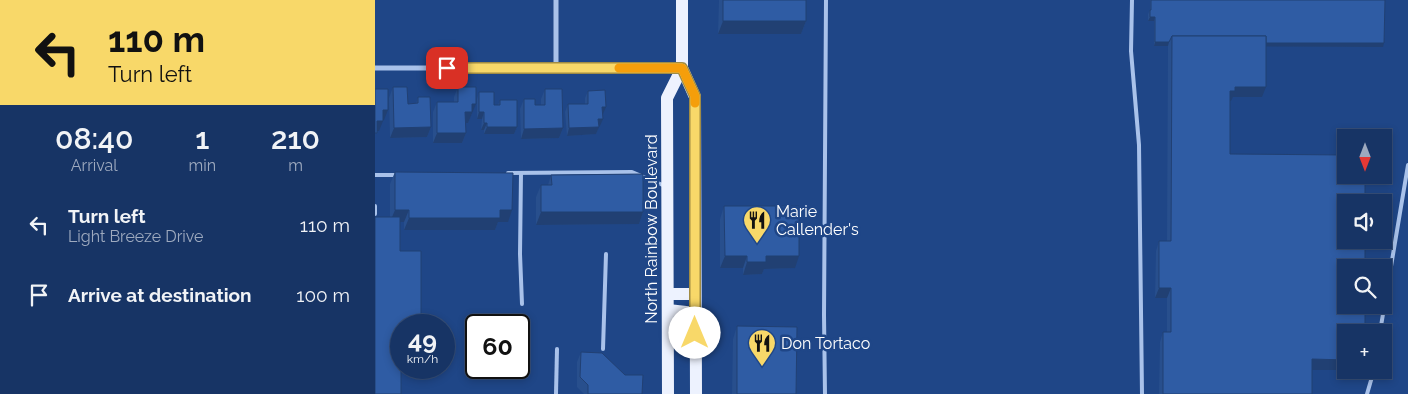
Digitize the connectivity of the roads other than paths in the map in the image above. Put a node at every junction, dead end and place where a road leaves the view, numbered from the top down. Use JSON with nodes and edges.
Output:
{"nodes":[{"id":1,"x":556,"y":0,"type":"edge"},
{"id":2,"x":682,"y":0,"type":"edge"},
{"id":3,"x":826,"y":0,"type":"edge"},
{"id":4,"x":1132,"y":0,"type":"edge"},
{"id":5,"x":375,"y":68,"type":"edge"},
{"id":6,"x":682,"y":68,"type":"junction"},
{"id":7,"x":556,"y":69,"type":"junction"},
{"id":8,"x":1408,"y":165,"type":"edge"},
{"id":9,"x":521,"y":173,"type":"junction"},
{"id":10,"x":501,"y":174,"type":"edge"},
{"id":11,"x":375,"y":175,"type":"edge"},
{"id":12,"x":381,"y":175,"type":"junction"},
{"id":13,"x":401,"y":175,"type":"edge"},
{"id":14,"x":375,"y":180,"type":"edge"},
{"id":15,"x":667,"y":187,"type":"junction"},
{"id":16,"x":375,"y":206,"type":"edge"},
{"id":17,"x":375,"y":214,"type":"edge"},
{"id":18,"x":606,"y":254,"type":"dead end"},
{"id":19,"x":668,"y":294,"type":"junction"},
{"id":20,"x":695,"y":294,"type":"junction"},
{"id":21,"x":522,"y":304,"type":"dead end"},
{"id":22,"x":668,"y":310,"type":"junction"},
{"id":23,"x":695,"y":313,"type":"junction"},
{"id":24,"x":1381,"y":324,"type":"edge"},
{"id":25,"x":557,"y":349,"type":"dead end"},
{"id":26,"x":603,"y":349,"type":"dead end"},
{"id":27,"x":1371,"y":379,"type":"edge"},
{"id":28,"x":556,"y":394,"type":"edge"},
{"id":29,"x":668,"y":394,"type":"edge"},
{"id":30,"x":696,"y":394,"type":"edge"},
{"id":31,"x":825,"y":394,"type":"edge"},
{"id":32,"x":1142,"y":394,"type":"edge"},
{"id":33,"x":1367,"y":394,"type":"edge"}],
"edges":[{"from":1,"to":7,"type":"street"},
{"from":2,"to":6,"type":"main road","name":"North Rainbow Boulevard"},
{"from":3,"to":31,"type":"lane"},
{"from":4,"to":32,"type":"lane"},
{"from":5,"to":7,"type":"street"},
{"from":6,"to":7,"type":"street"},
{"from":6,"to":15,"type":"main road","name":"North Rainbow Boulevard"},
{"from":6,"to":20,"type":"main road","name":"North Rainbow Boulevard"},
{"from":8,"to":24,"type":"lane"},
{"from":9,"to":10,"type":"lane"},
{"from":9,"to":15,"type":"lane"},
{"from":9,"to":21,"type":"lane"},
{"from":11,"to":12,"type":"lane"},
{"from":12,"to":13,"type":"lane"},
{"from":12,"to":14,"type":"lane"},
{"from":15,"to":19,"type":"main road","name":"North Rainbow Boulevard"},
{"from":16,"to":17,"type":"lane"},
{"from":18,"to":26,"type":"lane"},
{"from":19,"to":20,"type":"main road"},
{"from":19,"to":22,"type":"main road","name":"North Rainbow Boulevard"},
{"from":20,"to":23,"type":"main road","name":"North Rainbow Boulevard"},
{"from":22,"to":23,"type":"main road"},
{"from":22,"to":29,"type":"main road","name":"North Rainbow Boulevard"},
{"from":23,"to":30,"type":"main road","name":"North Rainbow Boulevard"},
{"from":25,"to":28,"type":"lane"},
{"from":27,"to":33,"type":"lane"}]}
